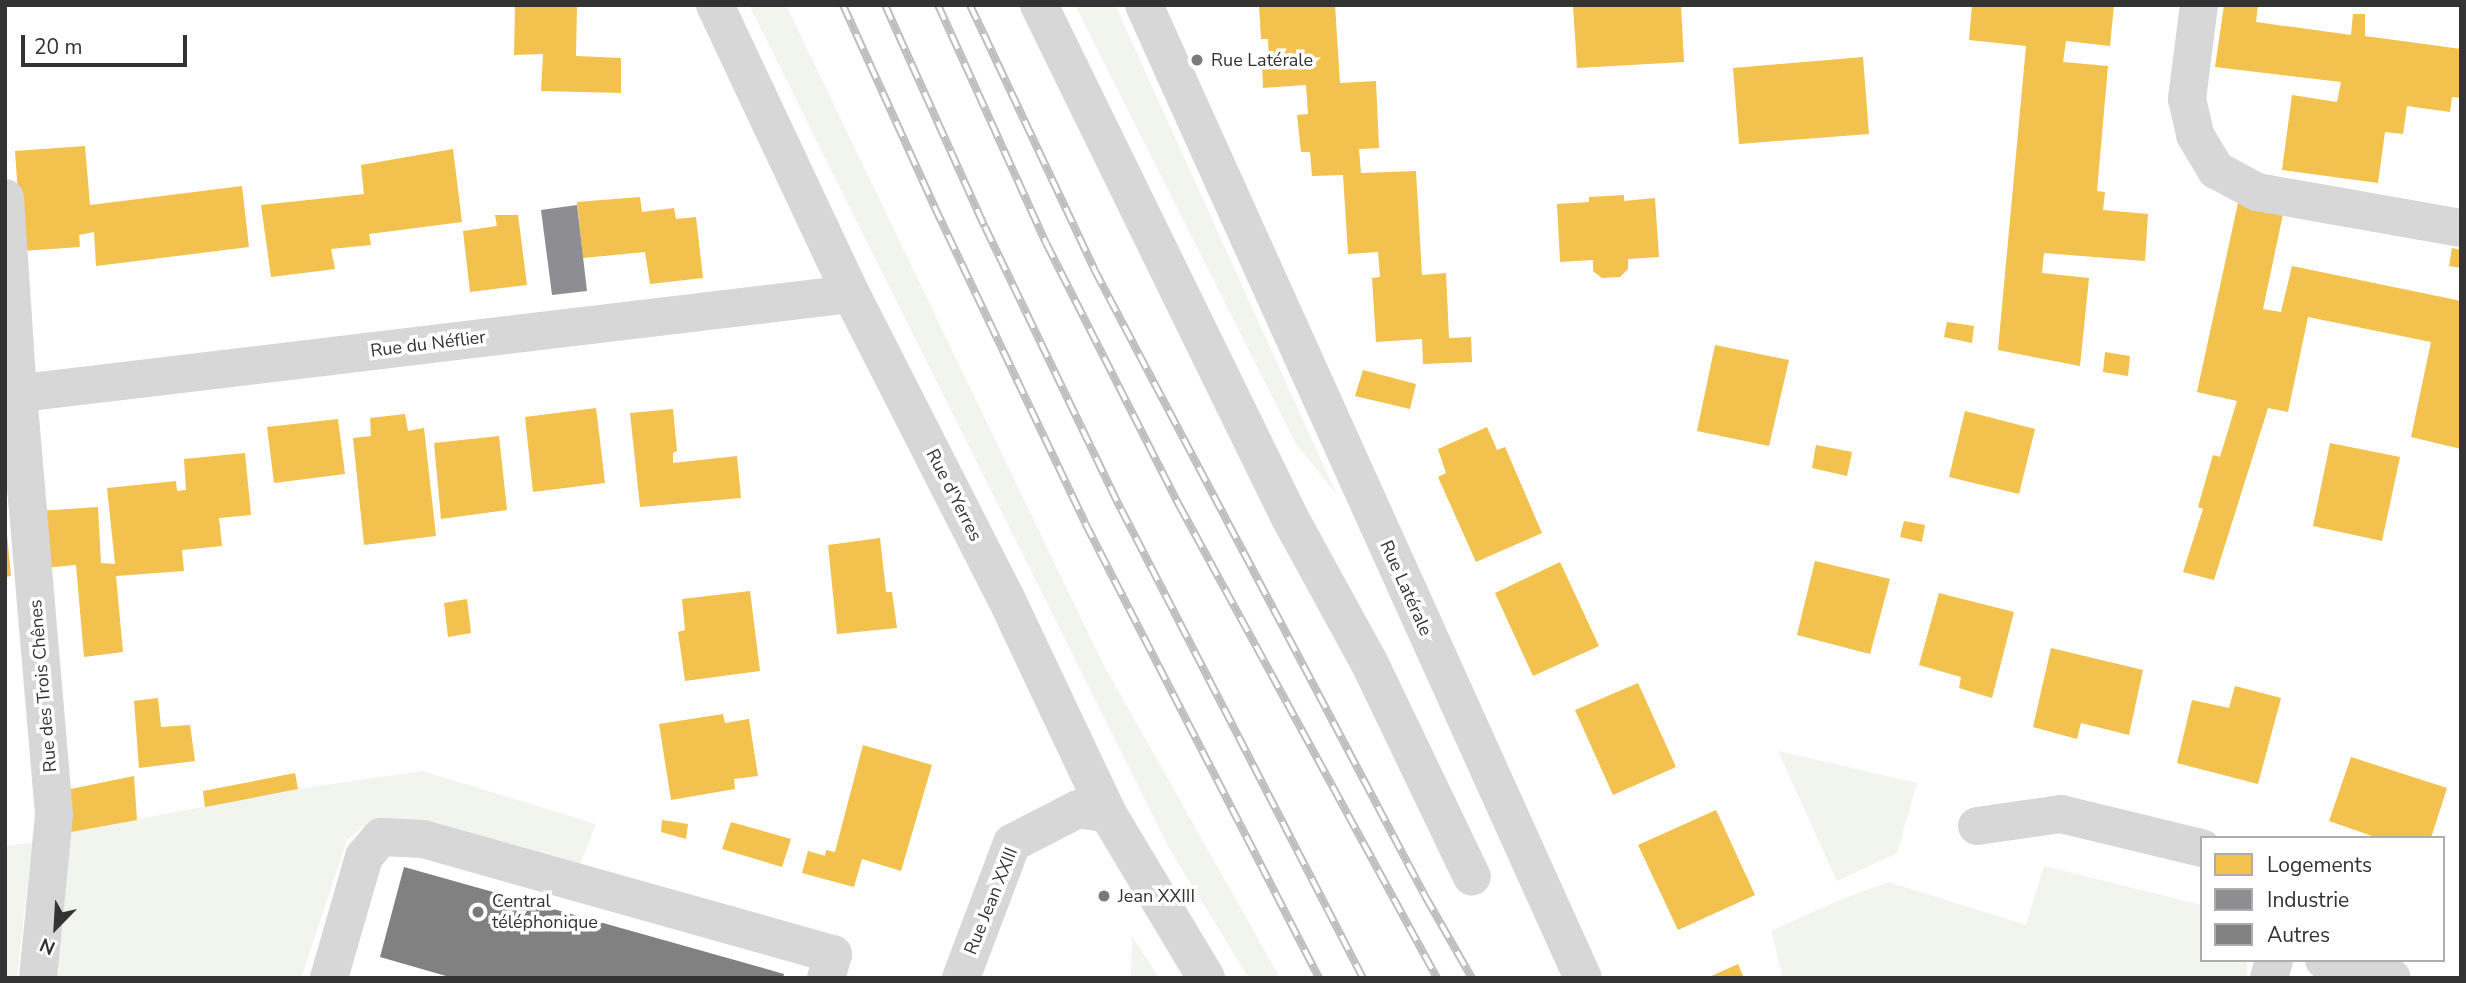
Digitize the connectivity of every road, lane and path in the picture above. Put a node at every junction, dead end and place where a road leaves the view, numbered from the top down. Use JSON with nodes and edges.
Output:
{"nodes":[{"id":1,"x":715,"y":5,"type":"edge"},
{"id":2,"x":1039,"y":5,"type":"edge"},
{"id":3,"x":1144,"y":5,"type":"edge"},
{"id":4,"x":2199,"y":5,"type":"edge"},
{"id":5,"x":5,"y":198,"type":"edge"},
{"id":6,"x":2461,"y":228,"type":"edge"},
{"id":7,"x":851,"y":294,"type":"junction"},
{"id":8,"x":12,"y":394,"type":"edge"},
{"id":9,"x":1108,"y":814,"type":"junction"},
{"id":10,"x":1977,"y":826,"type":"dead end"},
{"id":11,"x":2200,"y":848,"type":"edge"},
{"id":12,"x":1472,"y":877,"type":"dead end"},
{"id":13,"x":2332,"y":962,"type":"edge"},
{"id":14,"x":38,"y":978,"type":"edge"},
{"id":15,"x":329,"y":978,"type":"edge"},
{"id":16,"x":826,"y":978,"type":"edge"},
{"id":17,"x":961,"y":978,"type":"edge"},
{"id":18,"x":1206,"y":978,"type":"edge"},
{"id":19,"x":1583,"y":978,"type":"edge"},
{"id":20,"x":2392,"y":978,"type":"edge"}],
"edges":[{"from":1,"to":7,"type":"street","name":"Rue d'Yerres"},
{"from":2,"to":12,"type":"street"},
{"from":3,"to":19,"type":"street","name":"Rue Latérale"},
{"from":4,"to":6,"type":"street"},
{"from":5,"to":8,"type":"street","name":"Rue des Trois Chênes"},
{"from":7,"to":8,"type":"street","name":"Rue du Néflier"},
{"from":7,"to":9,"type":"street","name":"Rue d'Yerres"},
{"from":8,"to":14,"type":"street","name":"Rue des Trois Chênes"},
{"from":9,"to":17,"type":"street","name":"Rue Jean XXIII"},
{"from":9,"to":18,"type":"street","name":"Rue d'Yerres"},
{"from":10,"to":11,"type":"street"},
{"from":13,"to":20,"type":"street"},
{"from":15,"to":16,"type":"street"}]}
